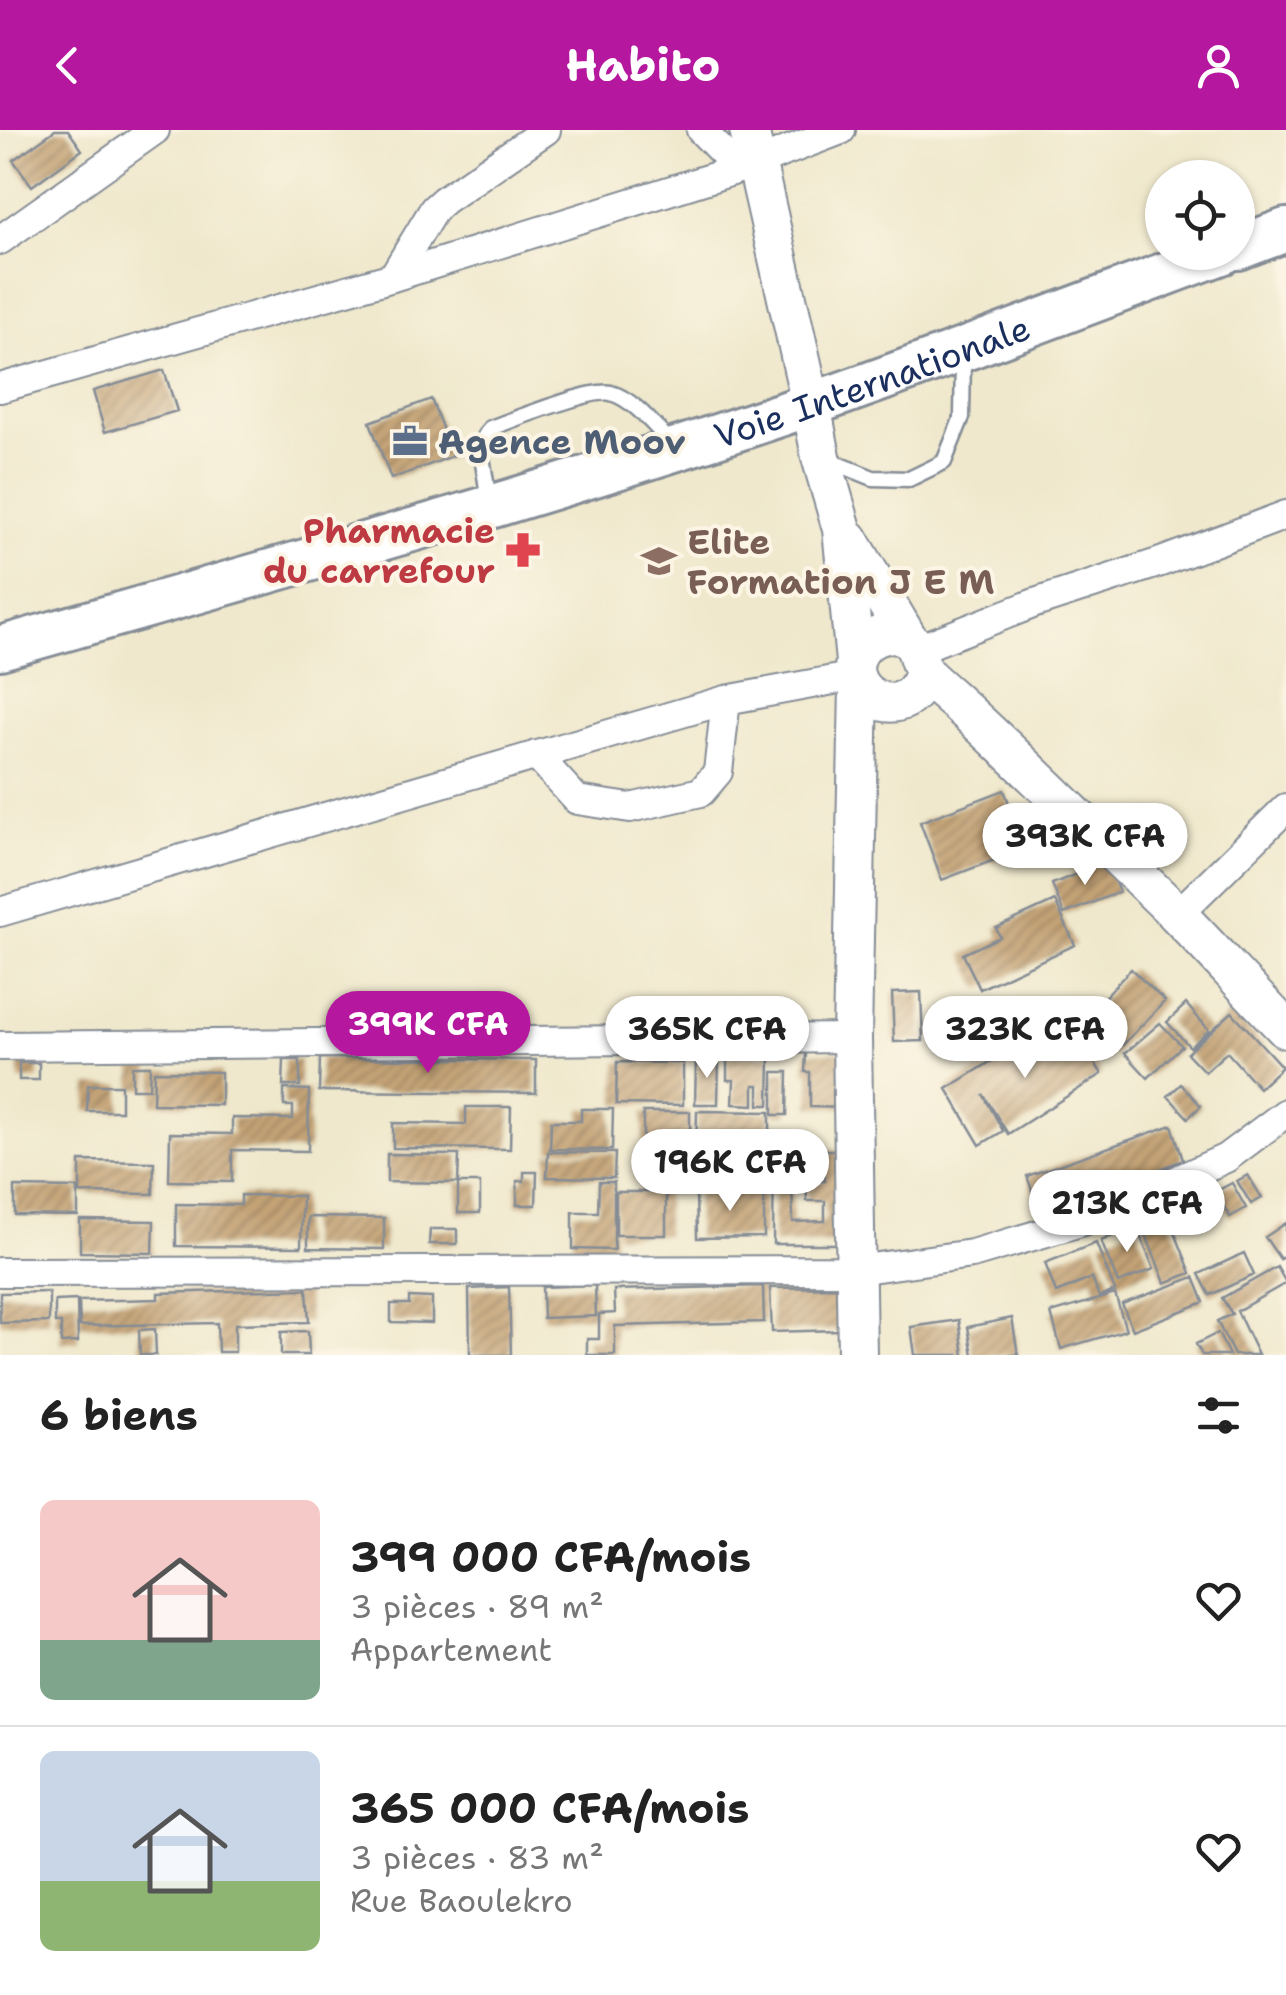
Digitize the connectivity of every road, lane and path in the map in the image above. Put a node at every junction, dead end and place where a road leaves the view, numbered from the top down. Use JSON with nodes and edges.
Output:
{"nodes":[{"id":1,"x":155,"y":130,"type":"edge"},
{"id":2,"x":546,"y":130,"type":"edge"},
{"id":3,"x":701,"y":130,"type":"edge"},
{"id":4,"x":841,"y":130,"type":"edge"},
{"id":5,"x":748,"y":154,"type":"edge"},
{"id":6,"x":1286,"y":230,"type":"edge"},
{"id":7,"x":0,"y":240,"type":"edge"},
{"id":8,"x":1255,"y":242,"type":"edge"},
{"id":9,"x":1176,"y":270,"type":"edge"},
{"id":10,"x":392,"y":277,"type":"junction"},
{"id":11,"x":963,"y":349,"type":"junction"},
{"id":12,"x":0,"y":388,"type":"edge"},
{"id":13,"x":811,"y":404,"type":"junction"},
{"id":14,"x":676,"y":448,"type":"junction"},
{"id":15,"x":821,"y":457,"type":"junction"},
{"id":16,"x":490,"y":507,"type":"junction"},
{"id":17,"x":1286,"y":514,"type":"edge"},
{"id":18,"x":842,"y":529,"type":"junction"},
{"id":19,"x":0,"y":648,"type":"edge"},
{"id":20,"x":917,"y":654,"type":"junction"},
{"id":21,"x":857,"y":674,"type":"junction"},
{"id":22,"x":726,"y":700,"type":"junction"},
{"id":23,"x":536,"y":755,"type":"junction"},
{"id":24,"x":1286,"y":808,"type":"edge"},
{"id":25,"x":0,"y":912,"type":"edge"},
{"id":26,"x":1177,"y":915,"type":"junction"},
{"id":27,"x":1286,"y":1029,"type":"edge"},
{"id":28,"x":852,"y":1038,"type":"junction"},
{"id":29,"x":0,"y":1046,"type":"edge"},
{"id":30,"x":1286,"y":1113,"type":"edge"},
{"id":31,"x":856,"y":1270,"type":"junction"},
{"id":32,"x":0,"y":1272,"type":"edge"},
{"id":33,"x":858,"y":1355,"type":"edge"}],
"edges":[{"from":1,"to":7,"type":"street"},
{"from":2,"to":10,"type":"street"},
{"from":3,"to":5,"type":"street"},
{"from":4,"to":5,"type":"street"},
{"from":5,"to":10,"type":"street"},
{"from":5,"to":13,"type":"street"},
{"from":6,"to":8,"type":"main road"},
{"from":9,"to":11,"type":"main road","name":"Voie Internationale"},
{"from":10,"to":12,"type":"street"},
{"from":11,"to":13,"type":"main road","name":"Voie Internationale"},
{"from":11,"to":15,"type":"lane"},
{"from":13,"to":14,"type":"main road","name":"Voie Internationale"},
{"from":13,"to":15,"type":"street"},
{"from":14,"to":16,"type":"main road","name":"Voie Internationale"},
{"from":14,"to":16,"type":"lane"},
{"from":15,"to":18,"type":"street"},
{"from":16,"to":19,"type":"main road","name":"Voie Internationale"},
{"from":17,"to":20,"type":"street"},
{"from":18,"to":20,"type":"street"},
{"from":18,"to":21,"type":"street"},
{"from":20,"to":21,"type":"street"},
{"from":20,"to":21,"type":"street"},
{"from":20,"to":26,"type":"street"},
{"from":21,"to":22,"type":"street"},
{"from":21,"to":28,"type":"street"},
{"from":22,"to":23,"type":"street"},
{"from":22,"to":23,"type":"street"},
{"from":23,"to":25,"type":"street"},
{"from":24,"to":26,"type":"street"},
{"from":26,"to":27,"type":"street"},
{"from":28,"to":29,"type":"street"},
{"from":28,"to":31,"type":"street"},
{"from":30,"to":31,"type":"street"},
{"from":31,"to":32,"type":"street"},
{"from":31,"to":33,"type":"street"}]}
